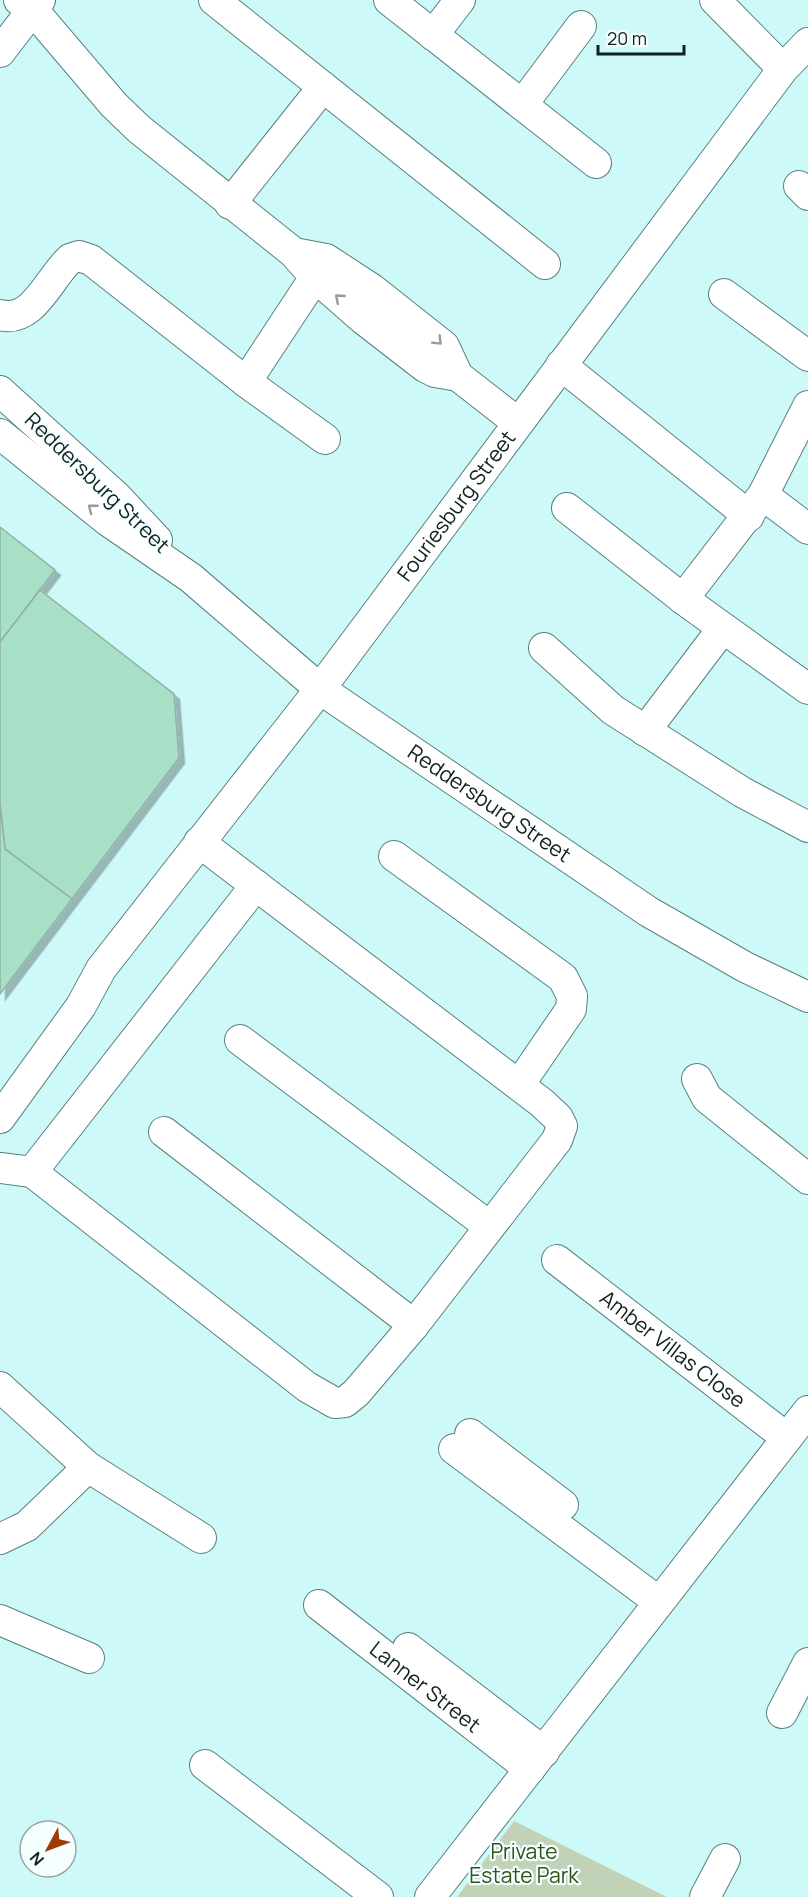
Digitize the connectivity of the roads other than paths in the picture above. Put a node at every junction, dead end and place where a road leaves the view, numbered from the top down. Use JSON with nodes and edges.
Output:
{"nodes":[{"id":1,"x":214,"y":0,"type":"edge"},
{"id":2,"x":389,"y":0,"type":"edge"},
{"id":3,"x":460,"y":0,"type":"edge"},
{"id":4,"x":715,"y":0,"type":"edge"},
{"id":5,"x":31,"y":3,"type":"edge"},
{"id":6,"x":580,"y":26,"type":"dead end"},
{"id":7,"x":433,"y":35,"type":"junction"},
{"id":8,"x":808,"y":43,"type":"edge"},
{"id":9,"x":0,"y":52,"type":"edge"},
{"id":10,"x":783,"y":69,"type":"junction"},
{"id":11,"x":323,"y":87,"type":"junction"},
{"id":12,"x":522,"y":105,"type":"junction"},
{"id":13,"x":596,"y":163,"type":"dead end"},
{"id":14,"x":230,"y":204,"type":"junction"},
{"id":15,"x":545,"y":264,"type":"dead end"},
{"id":16,"x":320,"y":268,"type":"junction"},
{"id":17,"x":724,"y":294,"type":"dead end"},
{"id":18,"x":405,"y":314,"type":"junction"},
{"id":19,"x":0,"y":315,"type":"edge"},
{"id":20,"x":387,"y":338,"type":"junction"},
{"id":21,"x":808,"y":356,"type":"edge"},
{"id":22,"x":561,"y":365,"type":"junction"},
{"id":23,"x":458,"y":376,"type":"junction"},
{"id":24,"x":246,"y":382,"type":"junction"},
{"id":25,"x":0,"y":391,"type":"edge"},
{"id":26,"x":808,"y":406,"type":"edge"},
{"id":27,"x":517,"y":422,"type":"junction"},
{"id":28,"x":0,"y":434,"type":"edge"},
{"id":29,"x":325,"y":439,"type":"dead end"},
{"id":30,"x":756,"y":506,"type":"junction"},
{"id":31,"x":567,"y":508,"type":"dead end"},
{"id":32,"x":808,"y":529,"type":"edge"},
{"id":33,"x":191,"y":578,"type":"junction"},
{"id":34,"x":683,"y":599,"type":"junction"},
{"id":35,"x":723,"y":628,"type":"junction"},
{"id":36,"x":544,"y":648,"type":"dead end"},
{"id":37,"x":320,"y":689,"type":"junction"},
{"id":38,"x":808,"y":689,"type":"edge"},
{"id":39,"x":645,"y":731,"type":"junction"},
{"id":40,"x":808,"y":827,"type":"edge"},
{"id":41,"x":199,"y":842,"type":"junction"},
{"id":42,"x":394,"y":855,"type":"dead end"},
{"id":43,"x":256,"y":885,"type":"junction"},
{"id":44,"x":101,"y":969,"type":"junction"},
{"id":45,"x":808,"y":998,"type":"edge"},
{"id":46,"x":240,"y":1040,"type":"dead end"},
{"id":47,"x":697,"y":1079,"type":"dead end"},
{"id":48,"x":0,"y":1084,"type":"edge"},
{"id":49,"x":519,"y":1085,"type":"junction"},
{"id":50,"x":0,"y":1118,"type":"edge"},
{"id":51,"x":164,"y":1132,"type":"dead end"},
{"id":52,"x":0,"y":1168,"type":"edge"},
{"id":53,"x":32,"y":1172,"type":"junction"},
{"id":54,"x":808,"y":1179,"type":"edge"},
{"id":55,"x":489,"y":1226,"type":"junction"},
{"id":56,"x":557,"y":1260,"type":"dead end"},
{"id":57,"x":414,"y":1325,"type":"junction"},
{"id":58,"x":0,"y":1387,"type":"edge"},
{"id":59,"x":800,"y":1425,"type":"edge"},
{"id":60,"x":462,"y":1442,"type":"dead end"},
{"id":61,"x":88,"y":1467,"type":"junction"},
{"id":62,"x":201,"y":1538,"type":"dead end"},
{"id":63,"x":0,"y":1539,"type":"edge"},
{"id":64,"x":665,"y":1595,"type":"junction"},
{"id":65,"x":319,"y":1605,"type":"dead end"},
{"id":66,"x":365,"y":1615,"type":"dead end"},
{"id":67,"x":0,"y":1620,"type":"edge"},
{"id":68,"x":89,"y":1658,"type":"dead end"},
{"id":69,"x":808,"y":1663,"type":"edge"},
{"id":70,"x":782,"y":1713,"type":"dead end"},
{"id":71,"x":537,"y":1760,"type":"junction"},
{"id":72,"x":205,"y":1765,"type":"dead end"},
{"id":73,"x":725,"y":1859,"type":"dead end"},
{"id":74,"x":378,"y":1897,"type":"edge"},
{"id":75,"x":430,"y":1897,"type":"edge"},
{"id":76,"x":705,"y":1897,"type":"edge"}],
"edges":[{"from":1,"to":11,"type":"street"},
{"from":2,"to":7,"type":"street"},
{"from":3,"to":7,"type":"street"},
{"from":4,"to":10,"type":"street"},
{"from":5,"to":9,"type":"street"},
{"from":5,"to":14,"type":"street"},
{"from":6,"to":12,"type":"street"},
{"from":7,"to":12,"type":"street"},
{"from":8,"to":10,"type":"street","name":"Fouriesburg Street"},
{"from":10,"to":22,"type":"street","name":"Fouriesburg Street"},
{"from":11,"to":14,"type":"street"},
{"from":11,"to":15,"type":"street"},
{"from":12,"to":13,"type":"street"},
{"from":14,"to":16,"type":"street"},
{"from":16,"to":18,"type":"street"},
{"from":20,"to":16,"type":"street","one_way":true},
{"from":16,"to":24,"type":"street"},
{"from":17,"to":21,"type":"street"},
{"from":18,"to":20,"type":"street"},
{"from":18,"to":23,"type":"street","one_way":true},
{"from":19,"to":24,"type":"street"},
{"from":20,"to":23,"type":"street"},
{"from":22,"to":27,"type":"street","name":"Fouriesburg Street"},
{"from":22,"to":30,"type":"street"},
{"from":23,"to":27,"type":"street"},
{"from":24,"to":29,"type":"street"},
{"from":25,"to":33,"type":"street","name":"Reddersburg Street"},
{"from":26,"to":30,"type":"street"},
{"from":27,"to":37,"type":"street","name":"Fouriesburg Street"},
{"from":33,"to":28,"type":"street","name":"Reddersburg Street","one_way":true},
{"from":30,"to":32,"type":"street"},
{"from":30,"to":34,"type":"street"},
{"from":31,"to":34,"type":"street"},
{"from":33,"to":37,"type":"street","name":"Reddersburg Street"},
{"from":34,"to":35,"type":"street"},
{"from":35,"to":38,"type":"street"},
{"from":35,"to":39,"type":"street"},
{"from":36,"to":39,"type":"street"},
{"from":37,"to":41,"type":"street","name":"Fouriesburg Street"},
{"from":37,"to":45,"type":"street","name":"Reddersburg Street"},
{"from":39,"to":40,"type":"street"},
{"from":41,"to":43,"type":"street"},
{"from":41,"to":44,"type":"street","name":"Fouriesburg Street"},
{"from":42,"to":49,"type":"street"},
{"from":43,"to":49,"type":"street"},
{"from":43,"to":53,"type":"street"},
{"from":44,"to":48,"type":"street","name":"Fouriesburg Street"},
{"from":44,"to":50,"type":"street","name":"Fouriesburg Street"},
{"from":46,"to":55,"type":"street"},
{"from":47,"to":54,"type":"street"},
{"from":49,"to":55,"type":"street"},
{"from":51,"to":57,"type":"street"},
{"from":52,"to":53,"type":"street"},
{"from":53,"to":57,"type":"street"},
{"from":55,"to":57,"type":"street"},
{"from":56,"to":59,"type":"street","name":"Amber Villas Close"},
{"from":58,"to":61,"type":"street"},
{"from":59,"to":64,"type":"street"},
{"from":60,"to":64,"type":"street"},
{"from":61,"to":62,"type":"street"},
{"from":61,"to":63,"type":"street"},
{"from":64,"to":71,"type":"street"},
{"from":65,"to":71,"type":"street","name":"Lanner Street"},
{"from":66,"to":71,"type":"street","name":"Lanner Street"},
{"from":67,"to":68,"type":"street"},
{"from":69,"to":70,"type":"street"},
{"from":71,"to":75,"type":"street"},
{"from":72,"to":74,"type":"street"},
{"from":73,"to":76,"type":"street"}]}
